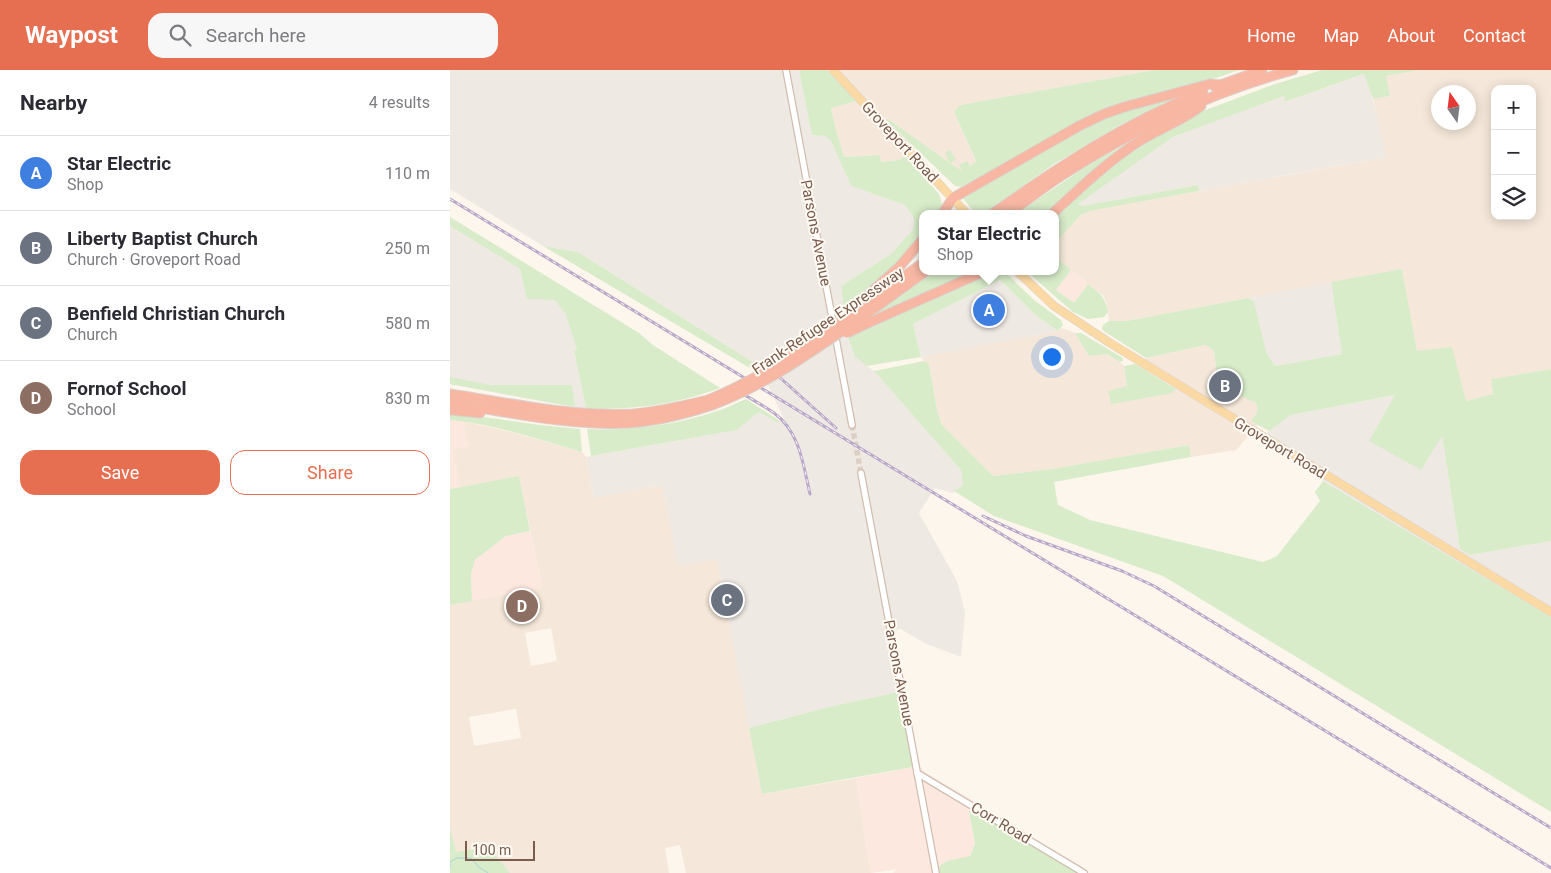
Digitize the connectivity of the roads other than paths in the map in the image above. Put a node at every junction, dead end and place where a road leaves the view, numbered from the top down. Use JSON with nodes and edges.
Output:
{"nodes":[{"id":1,"x":786,"y":70,"type":"edge"},
{"id":2,"x":833,"y":70,"type":"edge"},
{"id":3,"x":1262,"y":70,"type":"edge"},
{"id":4,"x":1293,"y":70,"type":"edge"},
{"id":5,"x":1220,"y":85,"type":"junction"},
{"id":6,"x":1207,"y":100,"type":"junction"},
{"id":7,"x":953,"y":198,"type":"junction"},
{"id":8,"x":945,"y":210,"type":"edge"},
{"id":9,"x":964,"y":210,"type":"edge"},
{"id":10,"x":998,"y":210,"type":"edge"},
{"id":11,"x":1014,"y":210,"type":"edge"},
{"id":12,"x":1057,"y":210,"type":"edge"},
{"id":13,"x":919,"y":244,"type":"edge"},
{"id":14,"x":919,"y":266,"type":"edge"},
{"id":15,"x":920,"y":275,"type":"edge"},
{"id":16,"x":973,"y":275,"type":"edge"},
{"id":17,"x":1021,"y":275,"type":"edge"},
{"id":18,"x":864,"y":312,"type":"junction"},
{"id":19,"x":450,"y":388,"type":"edge"},
{"id":20,"x":450,"y":394,"type":"edge"},
{"id":21,"x":470,"y":397,"type":"junction"},
{"id":22,"x":450,"y":403,"type":"edge"},
{"id":23,"x":710,"y":403,"type":"junction"},
{"id":24,"x":450,"y":410,"type":"edge"},
{"id":25,"x":520,"y":414,"type":"junction"},
{"id":26,"x":568,"y":416,"type":"junction"},
{"id":27,"x":852,"y":425,"type":"tunnel mouth"},
{"id":28,"x":862,"y":473,"type":"tunnel mouth"},
{"id":29,"x":1551,"y":612,"type":"edge"},
{"id":30,"x":917,"y":773,"type":"junction"},
{"id":31,"x":936,"y":873,"type":"edge"},
{"id":32,"x":1084,"y":873,"type":"edge"}],
"edges":[{"from":1,"to":27,"type":"street","name":"Parsons Avenue"},
{"from":2,"to":7,"type":"main road","name":"Groveport Road"},
{"from":3,"to":5,"type":"highway"},
{"from":4,"to":6,"type":"highway"},
{"from":5,"to":7,"type":"highway"},
{"from":5,"to":10,"type":"highway"},
{"from":6,"to":11,"type":"highway"},
{"from":6,"to":12,"type":"highway"},
{"from":7,"to":8,"type":"highway"},
{"from":7,"to":9,"type":"main road","name":"Groveport Road"},
{"from":13,"to":18,"type":"highway"},
{"from":14,"to":18,"type":"highway","name":"Frank-Refugee Expressway"},
{"from":15,"to":18,"type":"highway","name":"Frank-Refugee Expressway"},
{"from":16,"to":18,"type":"highway"},
{"from":17,"to":29,"type":"main road","name":"Groveport Road"},
{"from":18,"to":23,"type":"highway","name":"Frank-Refugee Expressway","bridge":true},
{"from":18,"to":23,"type":"highway","name":"Frank-Refugee Expressway","bridge":true},
{"from":19,"to":21,"type":"highway"},
{"from":20,"to":21,"type":"highway","name":"Frank-Refugee Expressway"},
{"from":21,"to":26,"type":"highway","name":"Frank-Refugee Expressway"},
{"from":22,"to":25,"type":"highway","name":"Frank-Refugee Expressway"},
{"from":23,"to":26,"type":"highway","name":"Frank-Refugee Expressway"},
{"from":24,"to":25,"type":"highway"},
{"from":25,"to":26,"type":"highway","name":"Frank-Refugee Expressway"},
{"from":28,"to":30,"type":"street","name":"Parsons Avenue"},
{"from":30,"to":31,"type":"street","name":"Parsons Avenue"},
{"from":30,"to":32,"type":"street","name":"Corr Road"}]}
